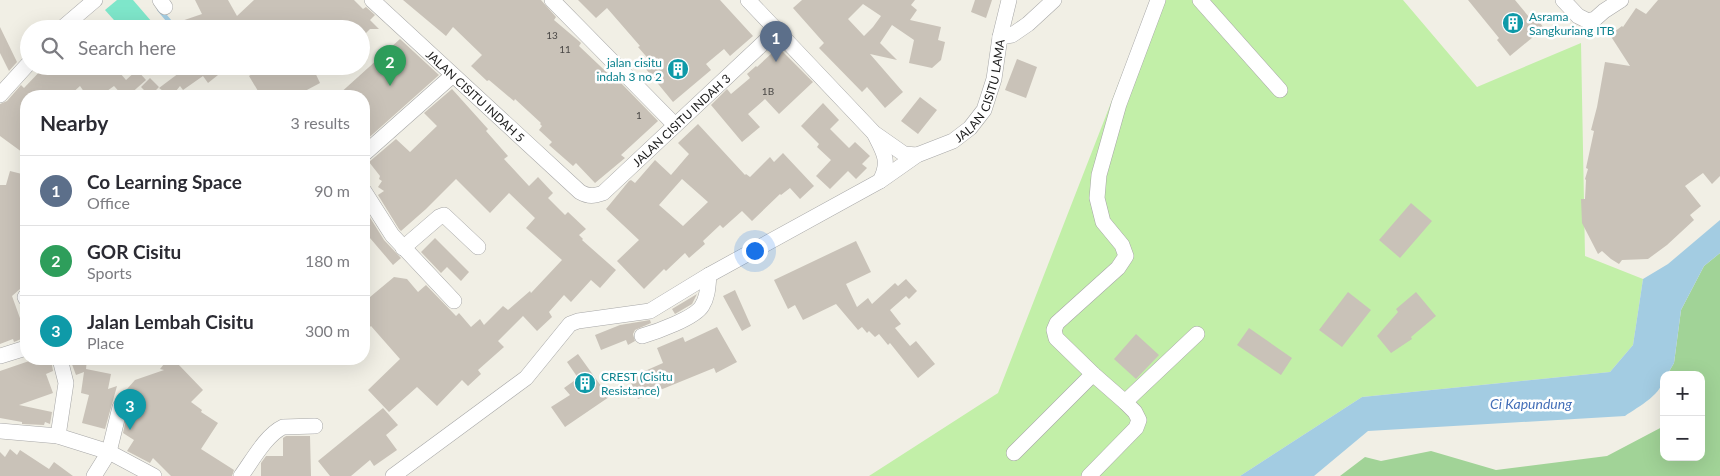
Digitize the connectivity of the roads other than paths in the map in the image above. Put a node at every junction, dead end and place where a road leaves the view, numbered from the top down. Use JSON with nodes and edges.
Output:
{"nodes":[{"id":1,"x":95,"y":0,"type":"edge"},
{"id":2,"x":372,"y":0,"type":"edge"},
{"id":3,"x":552,"y":0,"type":"edge"},
{"id":4,"x":748,"y":0,"type":"edge"},
{"id":5,"x":1009,"y":0,"type":"edge"},
{"id":6,"x":1054,"y":0,"type":"edge"},
{"id":7,"x":1158,"y":0,"type":"edge"},
{"id":8,"x":1200,"y":0,"type":"edge"},
{"id":9,"x":1562,"y":0,"type":"edge"},
{"id":10,"x":1621,"y":0,"type":"edge"},
{"id":11,"x":72,"y":20,"type":"edge"},
{"id":12,"x":776,"y":31,"type":"junction"},
{"id":13,"x":1000,"y":37,"type":"junction"},
{"id":14,"x":20,"y":71,"type":"edge"},
{"id":15,"x":453,"y":75,"type":"junction"},
{"id":16,"x":2,"y":86,"type":"edge"},
{"id":17,"x":1280,"y":90,"type":"dead end"},
{"id":18,"x":675,"y":124,"type":"junction"},
{"id":19,"x":874,"y":133,"type":"junction"},
{"id":20,"x":370,"y":149,"type":"edge"},
{"id":21,"x":917,"y":155,"type":"junction"},
{"id":22,"x":880,"y":181,"type":"junction"},
{"id":23,"x":580,"y":192,"type":"joint"},
{"id":24,"x":370,"y":200,"type":"edge"},
{"id":25,"x":478,"y":247,"type":"dead end"},
{"id":26,"x":403,"y":248,"type":"junction"},
{"id":27,"x":709,"y":275,"type":"junction"},
{"id":28,"x":454,"y":301,"type":"dead end"},
{"id":29,"x":1198,"y":334,"type":"dead end"},
{"id":30,"x":642,"y":336,"type":"dead end"},
{"id":31,"x":20,"y":350,"type":"edge"},
{"id":32,"x":0,"y":356,"type":"edge"},
{"id":33,"x":62,"y":365,"type":"edge"},
{"id":34,"x":1092,"y":374,"type":"junction"},
{"id":35,"x":1126,"y":402,"type":"junction"},
{"id":36,"x":120,"y":407,"type":"dead end"},
{"id":37,"x":315,"y":426,"type":"dead end"},
{"id":38,"x":0,"y":431,"type":"edge"},
{"id":39,"x":58,"y":436,"type":"junction"},
{"id":40,"x":109,"y":452,"type":"junction"},
{"id":41,"x":1014,"y":452,"type":"dead end"},
{"id":42,"x":94,"y":476,"type":"edge"},
{"id":43,"x":154,"y":476,"type":"edge"},
{"id":44,"x":241,"y":476,"type":"edge"},
{"id":45,"x":393,"y":476,"type":"edge"},
{"id":46,"x":1089,"y":476,"type":"edge"}],
"edges":[{"from":1,"to":11,"type":"street"},
{"from":2,"to":15,"type":"street","name":"JALAN CISITU INDAH 5"},
{"from":3,"to":18,"type":"street"},
{"from":4,"to":12,"type":"street"},
{"from":5,"to":13,"type":"street","name":"JALAN CISITU LAMA"},
{"from":6,"to":13,"type":"street"},
{"from":7,"to":34,"type":"street"},
{"from":8,"to":17,"type":"street"},
{"from":9,"to":10,"type":"street"},
{"from":12,"to":18,"type":"street","name":"JALAN CISITU INDAH 3"},
{"from":12,"to":19,"type":"street"},
{"from":13,"to":21,"type":"street","name":"JALAN CISITU LAMA"},
{"from":14,"to":16,"type":"street"},
{"from":15,"to":20,"type":"street"},
{"from":15,"to":23,"type":"street","name":"JALAN CISITU INDAH 5"},
{"from":18,"to":23,"type":"street","name":"JALAN CISITU INDAH 3"},
{"from":19,"to":21,"type":"street"},
{"from":19,"to":22,"type":"street"},
{"from":21,"to":22,"type":"street","name":"JALAN CISITU LAMA"},
{"from":22,"to":27,"type":"street","name":"JALAN CISITU LAMA"},
{"from":24,"to":26,"type":"street"},
{"from":25,"to":26,"type":"street"},
{"from":26,"to":28,"type":"street"},
{"from":27,"to":30,"type":"street"},
{"from":27,"to":45,"type":"street","name":"JALAN CISITU LAMA"},
{"from":29,"to":35,"type":"street"},
{"from":31,"to":32,"type":"street"},
{"from":33,"to":39,"type":"street"},
{"from":34,"to":35,"type":"street"},
{"from":34,"to":41,"type":"street"},
{"from":35,"to":46,"type":"street"},
{"from":36,"to":40,"type":"street"},
{"from":37,"to":44,"type":"street"},
{"from":38,"to":39,"type":"street"},
{"from":39,"to":40,"type":"street"},
{"from":40,"to":42,"type":"street"},
{"from":40,"to":43,"type":"street"}]}
